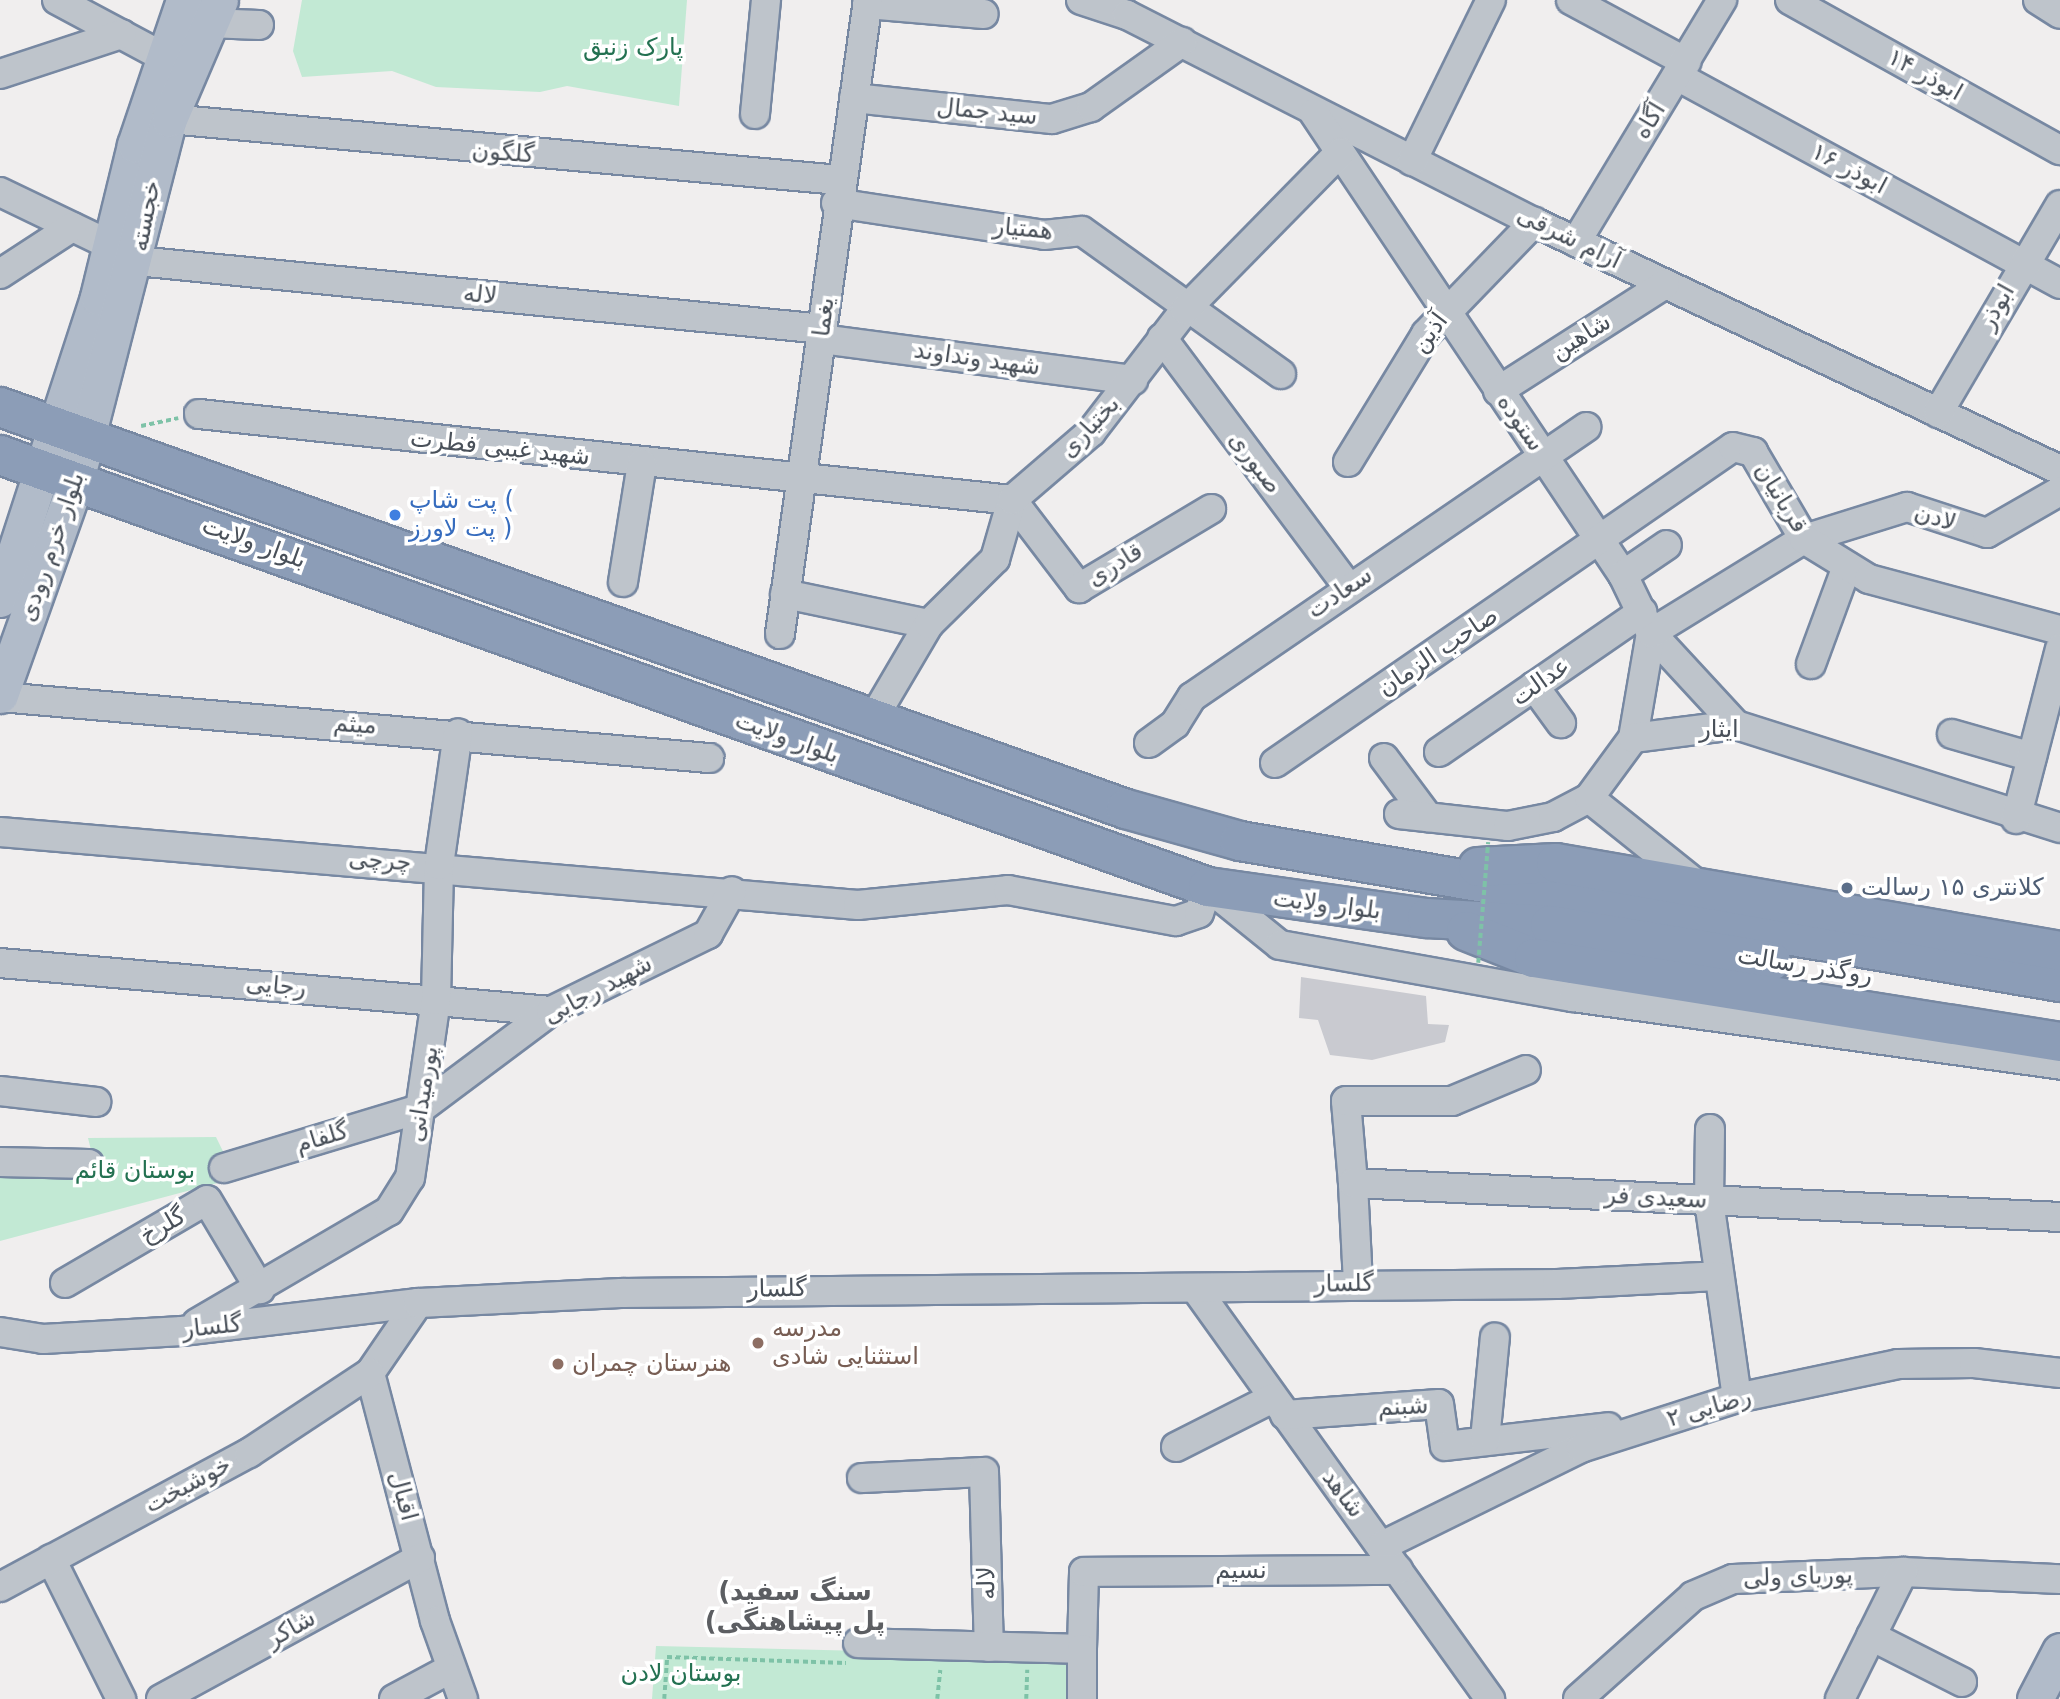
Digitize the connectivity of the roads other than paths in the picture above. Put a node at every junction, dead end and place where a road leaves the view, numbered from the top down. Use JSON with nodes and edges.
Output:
{"nodes":[{"id":1,"x":57,"y":0,"type":"edge"},
{"id":2,"x":766,"y":0,"type":"edge"},
{"id":3,"x":1081,"y":0,"type":"edge"},
{"id":4,"x":1491,"y":0,"type":"edge"},
{"id":5,"x":1571,"y":0,"type":"edge"},
{"id":6,"x":1723,"y":0,"type":"edge"},
{"id":7,"x":1790,"y":0,"type":"edge"},
{"id":8,"x":2038,"y":0,"type":"edge"},
{"id":9,"x":868,"y":2,"type":"edge"},
{"id":10,"x":1123,"y":7,"type":"edge"},
{"id":11,"x":204,"y":8,"type":"edge"},
{"id":12,"x":2060,"y":13,"type":"edge"},
{"id":13,"x":984,"y":15,"type":"dead end"},
{"id":14,"x":259,"y":25,"type":"dead end"},
{"id":15,"x":122,"y":34,"type":"junction"},
{"id":16,"x":1182,"y":42,"type":"junction"},
{"id":17,"x":162,"y":56,"type":"junction"},
{"id":18,"x":1681,"y":69,"type":"junction"},
{"id":19,"x":0,"y":74,"type":"edge"},
{"id":20,"x":855,"y":98,"type":"junction"},
{"id":21,"x":1312,"y":111,"type":"junction"},
{"id":22,"x":755,"y":114,"type":"dead end"},
{"id":23,"x":169,"y":120,"type":"junction"},
{"id":24,"x":2060,"y":150,"type":"edge"},
{"id":25,"x":1340,"y":152,"type":"junction"},
{"id":26,"x":1412,"y":161,"type":"junction"},
{"id":27,"x":0,"y":192,"type":"edge"},
{"id":28,"x":837,"y":192,"type":"junction"},
{"id":29,"x":2060,"y":205,"type":"edge"},
{"id":30,"x":1534,"y":222,"type":"junction"},
{"id":31,"x":72,"y":227,"type":"junction"},
{"id":32,"x":1576,"y":242,"type":"junction"},
{"id":33,"x":123,"y":253,"type":"junction"},
{"id":34,"x":2022,"y":263,"type":"junction"},
{"id":35,"x":0,"y":274,"type":"edge"},
{"id":36,"x":1665,"y":284,"type":"junction"},
{"id":37,"x":2060,"y":284,"type":"edge"},
{"id":38,"x":1185,"y":310,"type":"junction"},
{"id":39,"x":1445,"y":312,"type":"junction"},
{"id":40,"x":822,"y":334,"type":"junction"},
{"id":41,"x":1162,"y":338,"type":"junction"},
{"id":42,"x":1281,"y":374,"type":"dead end"},
{"id":43,"x":1133,"y":380,"type":"junction"},
{"id":44,"x":1497,"y":391,"type":"junction"},
{"id":45,"x":0,"y":407,"type":"edge"},
{"id":46,"x":1938,"y":413,"type":"junction"},
{"id":47,"x":199,"y":414,"type":"dead end"},
{"id":48,"x":1586,"y":427,"type":"dead end"},
{"id":49,"x":73,"y":432,"type":"junction"},
{"id":50,"x":0,"y":455,"type":"edge"},
{"id":51,"x":1545,"y":458,"type":"junction"},
{"id":52,"x":1349,"y":462,"type":"dead end"},
{"id":53,"x":642,"y":464,"type":"junction"},
{"id":54,"x":2060,"y":470,"type":"edge"},
{"id":55,"x":58,"y":478,"type":"junction"},
{"id":56,"x":801,"y":480,"type":"junction"},
{"id":57,"x":2060,"y":491,"type":"edge"},
{"id":58,"x":1012,"y":500,"type":"junction"},
{"id":59,"x":1211,"y":509,"type":"dead end"},
{"id":60,"x":1804,"y":539,"type":"junction"},
{"id":61,"x":1600,"y":541,"type":"junction"},
{"id":62,"x":1667,"y":545,"type":"dead end"},
{"id":63,"x":1847,"y":566,"type":"junction"},
{"id":64,"x":1623,"y":575,"type":"junction"},
{"id":65,"x":623,"y":582,"type":"dead end"},
{"id":66,"x":1348,"y":587,"type":"junction"},
{"id":67,"x":785,"y":594,"type":"junction"},
{"id":68,"x":0,"y":599,"type":"edge"},
{"id":69,"x":1646,"y":623,"type":"junction"},
{"id":70,"x":929,"y":624,"type":"junction"},
{"id":71,"x":2060,"y":630,"type":"edge"},
{"id":72,"x":780,"y":634,"type":"dead end"},
{"id":73,"x":2060,"y":649,"type":"edge"},
{"id":74,"x":1811,"y":664,"type":"dead end"},
{"id":75,"x":1534,"y":686,"type":"junction"},
{"id":76,"x":0,"y":696,"type":"edge"},
{"id":77,"x":873,"y":719,"type":"junction"},
{"id":78,"x":1561,"y":723,"type":"dead end"},
{"id":79,"x":1736,"y":725,"type":"junction"},
{"id":80,"x":458,"y":733,"type":"junction"},
{"id":81,"x":1952,"y":734,"type":"dead end"},
{"id":82,"x":1633,"y":738,"type":"junction"},
{"id":83,"x":1149,"y":743,"type":"dead end"},
{"id":84,"x":1439,"y":752,"type":"dead end"},
{"id":85,"x":2032,"y":757,"type":"junction"},
{"id":86,"x":709,"y":758,"type":"dead end"},
{"id":87,"x":1384,"y":758,"type":"dead end"},
{"id":88,"x":1275,"y":762,"type":"dead end"},
{"id":89,"x":1589,"y":798,"type":"junction"},
{"id":90,"x":1399,"y":814,"type":"dead end"},
{"id":91,"x":1428,"y":817,"type":"junction"},
{"id":92,"x":2017,"y":818,"type":"junction"},
{"id":93,"x":2060,"y":828,"type":"edge"},
{"id":94,"x":0,"y":832,"type":"edge"},
{"id":95,"x":439,"y":865,"type":"junction"},
{"id":96,"x":1431,"y":871,"type":"junction"},
{"id":97,"x":1208,"y":887,"type":"junction"},
{"id":98,"x":1702,"y":888,"type":"junction"},
{"id":99,"x":732,"y":891,"type":"junction"},
{"id":100,"x":1552,"y":911,"type":"junction"},
{"id":101,"x":1427,"y":918,"type":"junction"},
{"id":102,"x":2060,"y":951,"type":"edge"},
{"id":103,"x":0,"y":963,"type":"edge"},
{"id":104,"x":2060,"y":982,"type":"edge"},
{"id":105,"x":436,"y":1000,"type":"junction"},
{"id":106,"x":2060,"y":1007,"type":"edge"},
{"id":107,"x":551,"y":1011,"type":"junction"},
{"id":108,"x":2060,"y":1042,"type":"edge"},
{"id":109,"x":2060,"y":1065,"type":"edge"},
{"id":110,"x":1526,"y":1070,"type":"dead end"},
{"id":111,"x":0,"y":1091,"type":"edge"},
{"id":112,"x":96,"y":1102,"type":"dead end"},
{"id":113,"x":420,"y":1109,"type":"junction"},
{"id":114,"x":1710,"y":1129,"type":"dead end"},
{"id":115,"x":0,"y":1162,"type":"edge"},
{"id":116,"x":89,"y":1164,"type":"dead end"},
{"id":117,"x":224,"y":1168,"type":"dead end"},
{"id":118,"x":1353,"y":1183,"type":"junction"},
{"id":119,"x":1709,"y":1201,"type":"junction"},
{"id":120,"x":2060,"y":1217,"type":"edge"},
{"id":121,"x":1718,"y":1276,"type":"junction"},
{"id":122,"x":65,"y":1283,"type":"dead end"},
{"id":123,"x":1358,"y":1283,"type":"junction"},
{"id":124,"x":260,"y":1289,"type":"junction"},
{"id":125,"x":1196,"y":1289,"type":"junction"},
{"id":126,"x":418,"y":1303,"type":"junction"},
{"id":127,"x":182,"y":1331,"type":"junction"},
{"id":128,"x":0,"y":1332,"type":"edge"},
{"id":129,"x":1496,"y":1337,"type":"dead end"},
{"id":130,"x":370,"y":1373,"type":"junction"},
{"id":131,"x":2060,"y":1373,"type":"edge"},
{"id":132,"x":1737,"y":1398,"type":"junction"},
{"id":133,"x":1279,"y":1407,"type":"junction"},
{"id":134,"x":1670,"y":1421,"type":"junction"},
{"id":135,"x":1485,"y":1440,"type":"junction"},
{"id":136,"x":1176,"y":1447,"type":"dead end"},
{"id":137,"x":862,"y":1478,"type":"dead end"},
{"id":138,"x":1382,"y":1546,"type":"junction"},
{"id":139,"x":420,"y":1558,"type":"junction"},
{"id":140,"x":51,"y":1559,"type":"junction"},
{"id":141,"x":1398,"y":1570,"type":"junction"},
{"id":142,"x":1903,"y":1572,"type":"junction"},
{"id":143,"x":2060,"y":1579,"type":"edge"},
{"id":144,"x":0,"y":1587,"type":"edge"},
{"id":145,"x":1871,"y":1636,"type":"junction"},
{"id":146,"x":989,"y":1647,"type":"junction"},
{"id":147,"x":1082,"y":1649,"type":"junction"},
{"id":148,"x":2060,"y":1651,"type":"edge"},
{"id":149,"x":858,"y":1653,"type":"road end"},
{"id":150,"x":450,"y":1669,"type":"junction"},
{"id":151,"x":1962,"y":1682,"type":"dead end"},
{"id":152,"x":1594,"y":1696,"type":"edge"},
{"id":153,"x":121,"y":1699,"type":"edge"},
{"id":154,"x":162,"y":1699,"type":"edge"},
{"id":155,"x":394,"y":1699,"type":"edge"},
{"id":156,"x":463,"y":1699,"type":"edge"},
{"id":157,"x":1082,"y":1699,"type":"edge"},
{"id":158,"x":1490,"y":1699,"type":"edge"},
{"id":159,"x":1840,"y":1699,"type":"edge"},
{"id":160,"x":2035,"y":1699,"type":"edge"}],
"edges":[{"from":1,"to":15,"type":"street"},
{"from":2,"to":22,"type":"street"},
{"from":3,"to":10,"type":"street","name":"آرام شرقی"},
{"from":4,"to":26,"type":"street"},
{"from":5,"to":18,"type":"street","name":"ابوذر ۱۶"},
{"from":6,"to":18,"type":"street","name":"آگاه"},
{"from":7,"to":24,"type":"street","name":"ابوذر ۱۴"},
{"from":8,"to":12,"type":"street"},
{"from":9,"to":13,"type":"street"},
{"from":9,"to":20,"type":"street","name":"یغما"},
{"from":10,"to":16,"type":"street","name":"آرام شرقی"},
{"from":11,"to":14,"type":"street"},
{"from":11,"to":17,"type":"main road","name":"خجسته"},
{"from":11,"to":23,"type":"main road","name":"خجسته"},
{"from":15,"to":17,"type":"street"},
{"from":15,"to":19,"type":"street"},
{"from":16,"to":20,"type":"street","name":"سید جمال"},
{"from":16,"to":21,"type":"street","name":"آرام شرقی"},
{"from":17,"to":33,"type":"main road","name":"خجسته"},
{"from":18,"to":32,"type":"street","name":"آگاه"},
{"from":18,"to":34,"type":"street","name":"ابوذر ۱۶"},
{"from":20,"to":28,"type":"street","name":"یغما"},
{"from":21,"to":25,"type":"street","name":"ستوده"},
{"from":21,"to":26,"type":"street","name":"آرام شرقی"},
{"from":23,"to":28,"type":"street","name":"گلگون"},
{"from":23,"to":33,"type":"main road","name":"خجسته"},
{"from":25,"to":38,"type":"street","name":"بختیاری"},
{"from":25,"to":39,"type":"street","name":"ستوده"},
{"from":26,"to":30,"type":"street","name":"آرام شرقی"},
{"from":27,"to":31,"type":"street"},
{"from":28,"to":38,"type":"street","name":"همتیار"},
{"from":28,"to":40,"type":"street","name":"یغما"},
{"from":29,"to":34,"type":"street","name":"ابوذر"},
{"from":30,"to":32,"type":"street","name":"آرام شرقی"},
{"from":30,"to":39,"type":"street","name":"آذین"},
{"from":31,"to":33,"type":"street"},
{"from":31,"to":35,"type":"street"},
{"from":32,"to":36,"type":"street","name":"آرام شرقی"},
{"from":33,"to":40,"type":"street","name":"لاله"},
{"from":33,"to":49,"type":"main road","name":"خجسته"},
{"from":34,"to":37,"type":"street"},
{"from":34,"to":46,"type":"street","name":"ابوذر"},
{"from":36,"to":44,"type":"street","name":"شاهین"},
{"from":36,"to":46,"type":"street","name":"آرام شرقی"},
{"from":38,"to":41,"type":"street","name":"بختیاری"},
{"from":38,"to":42,"type":"street"},
{"from":39,"to":44,"type":"street","name":"ستوده"},
{"from":39,"to":52,"type":"street","name":"آذین"},
{"from":40,"to":43,"type":"street","name":"شهید ونداوند"},
{"from":40,"to":56,"type":"street","name":"یغما"},
{"from":41,"to":43,"type":"street","name":"بختیاری"},
{"from":41,"to":66,"type":"street","name":"صبوری"},
{"from":43,"to":58,"type":"street","name":"بختیاری"},
{"from":44,"to":51,"type":"street","name":"ستوده"},
{"from":45,"to":49,"type":"highway","name":"بلوار ولایت"},
{"from":46,"to":54,"type":"street","name":"آرام شرقی"},
{"from":47,"to":53,"type":"street","name":"شهید غیبی فطرت"},
{"from":48,"to":51,"type":"street","name":"سعادت"},
{"from":49,"to":55,"type":"main road","name":"بلوار خرم رودی"},
{"from":49,"to":77,"type":"highway","name":"بلوار ولایت"},
{"from":50,"to":55,"type":"highway","name":"بلوار ولایت"},
{"from":51,"to":61,"type":"street","name":"ستوده"},
{"from":51,"to":66,"type":"street","name":"سعادت"},
{"from":53,"to":56,"type":"street","name":"شهید غیبی فطرت"},
{"from":53,"to":65,"type":"street"},
{"from":55,"to":68,"type":"main road","name":"بلوار خرم رودی"},
{"from":55,"to":76,"type":"main road","name":"بلوار خرم رودی"},
{"from":55,"to":97,"type":"highway","name":"بلوار ولایت"},
{"from":56,"to":58,"type":"street","name":"شهید غیبی فطرت"},
{"from":56,"to":67,"type":"street","name":"یغما"},
{"from":57,"to":60,"type":"street","name":"لادن"},
{"from":58,"to":59,"type":"street","name":"قادری"},
{"from":58,"to":70,"type":"street"},
{"from":60,"to":61,"type":"street","name":"قربانیان"},
{"from":60,"to":63,"type":"street","name":"قربانیان"},
{"from":60,"to":69,"type":"street","name":"لادن"},
{"from":61,"to":64,"type":"street","name":"ستوده"},
{"from":61,"to":88,"type":"street","name":"صاحب الزمان"},
{"from":62,"to":64,"type":"street"},
{"from":63,"to":71,"type":"street","name":"قربانیان"},
{"from":63,"to":74,"type":"street"},
{"from":64,"to":69,"type":"street","name":"ستوده"},
{"from":66,"to":83,"type":"street","name":"سعادت"},
{"from":67,"to":70,"type":"street"},
{"from":67,"to":72,"type":"street","name":"یغما"},
{"from":69,"to":75,"type":"street","name":"عدالت"},
{"from":69,"to":79,"type":"street","name":"ستوده"},
{"from":69,"to":82,"type":"street"},
{"from":70,"to":77,"type":"street"},
{"from":73,"to":85,"type":"street"},
{"from":75,"to":78,"type":"street"},
{"from":75,"to":84,"type":"street","name":"عدالت"},
{"from":76,"to":80,"type":"street","name":"میثم"},
{"from":77,"to":96,"type":"highway","name":"بلوار ولایت"},
{"from":79,"to":82,"type":"street","name":"ایثار"},
{"from":79,"to":92,"type":"street","name":"ایثار"},
{"from":80,"to":86,"type":"street","name":"میثم"},
{"from":80,"to":95,"type":"street","name":"پورمیدانی"},
{"from":81,"to":85,"type":"street"},
{"from":82,"to":89,"type":"street"},
{"from":85,"to":92,"type":"street"},
{"from":87,"to":91,"type":"street"},
{"from":89,"to":91,"type":"street"},
{"from":89,"to":98,"type":"street"},
{"from":90,"to":91,"type":"street"},
{"from":92,"to":93,"type":"street","name":"ایثار"},
{"from":94,"to":95,"type":"street","name":"چرچی"},
{"from":95,"to":99,"type":"street","name":"چرچی"},
{"from":95,"to":105,"type":"street","name":"پورمیدانی"},
{"from":96,"to":98,"type":"highway"},
{"from":96,"to":100,"type":"highway","name":"بلوار ولایت"},
{"from":97,"to":99,"type":"street","name":"چرچی"},
{"from":97,"to":101,"type":"highway","name":"بلوار ولایت"},
{"from":97,"to":109,"type":"street"},
{"from":98,"to":102,"type":"highway"},
{"from":99,"to":107,"type":"street","name":"شهید رجایی"},
{"from":100,"to":101,"type":"highway","name":"بلوار ولایت"},
{"from":100,"to":104,"type":"highway","name":"روگذر رسالت"},
{"from":100,"to":106,"type":"highway","name":"روگذر رسالت"},
{"from":101,"to":108,"type":"highway"},
{"from":103,"to":105,"type":"street","name":"رجایی"},
{"from":105,"to":107,"type":"street","name":"رجایی"},
{"from":105,"to":113,"type":"street","name":"پورمیدانی"},
{"from":107,"to":113,"type":"street","name":"شهید رجایی"},
{"from":110,"to":118,"type":"street"},
{"from":111,"to":112,"type":"street"},
{"from":113,"to":117,"type":"street","name":"گلفام"},
{"from":113,"to":124,"type":"street","name":"پورمیدانی"},
{"from":114,"to":119,"type":"street"},
{"from":115,"to":116,"type":"street"},
{"from":118,"to":119,"type":"street","name":"سعیدی فر"},
{"from":118,"to":123,"type":"street"},
{"from":119,"to":120,"type":"street","name":"سعیدی فر"},
{"from":119,"to":121,"type":"street"},
{"from":121,"to":123,"type":"street","name":"گلسار"},
{"from":121,"to":132,"type":"street"},
{"from":122,"to":124,"type":"street","name":"گلرخ"},
{"from":123,"to":125,"type":"street","name":"گلسار"},
{"from":124,"to":127,"type":"street","name":"پورمیدانی"},
{"from":125,"to":126,"type":"street","name":"گلسار"},
{"from":125,"to":133,"type":"street","name":"شاهد"},
{"from":126,"to":127,"type":"street","name":"گلسار"},
{"from":126,"to":130,"type":"street"},
{"from":127,"to":128,"type":"street","name":"گلسار"},
{"from":129,"to":135,"type":"street"},
{"from":130,"to":139,"type":"street","name":"اقبال"},
{"from":130,"to":140,"type":"street","name":"خوشبخت"},
{"from":131,"to":132,"type":"street","name":"رضایی ۲"},
{"from":132,"to":134,"type":"street","name":"رضایی ۲"},
{"from":133,"to":135,"type":"street","name":"شبنم"},
{"from":133,"to":136,"type":"street"},
{"from":133,"to":138,"type":"street","name":"شاهد"},
{"from":134,"to":135,"type":"street","name":"شبنم"},
{"from":134,"to":138,"type":"street","name":"رضایی ۲"},
{"from":137,"to":146,"type":"street","name":"لاله"},
{"from":138,"to":141,"type":"street","name":"شاهد"},
{"from":139,"to":150,"type":"street","name":"اقبال"},
{"from":139,"to":154,"type":"street","name":"شاکر"},
{"from":140,"to":144,"type":"street","name":"خوشبخت"},
{"from":140,"to":153,"type":"street"},
{"from":141,"to":147,"type":"street","name":"نسیم"},
{"from":141,"to":158,"type":"street","name":"شاهد"},
{"from":142,"to":143,"type":"street","name":"پوریای ولی"},
{"from":142,"to":145,"type":"street"},
{"from":142,"to":152,"type":"street","name":"پوریای ولی"},
{"from":145,"to":151,"type":"street"},
{"from":145,"to":159,"type":"street"},
{"from":146,"to":147,"type":"street"},
{"from":146,"to":149,"type":"street"},
{"from":147,"to":157,"type":"street"},
{"from":148,"to":160,"type":"main road"},
{"from":150,"to":155,"type":"street"},
{"from":150,"to":156,"type":"street","name":"اقبال"}]}
